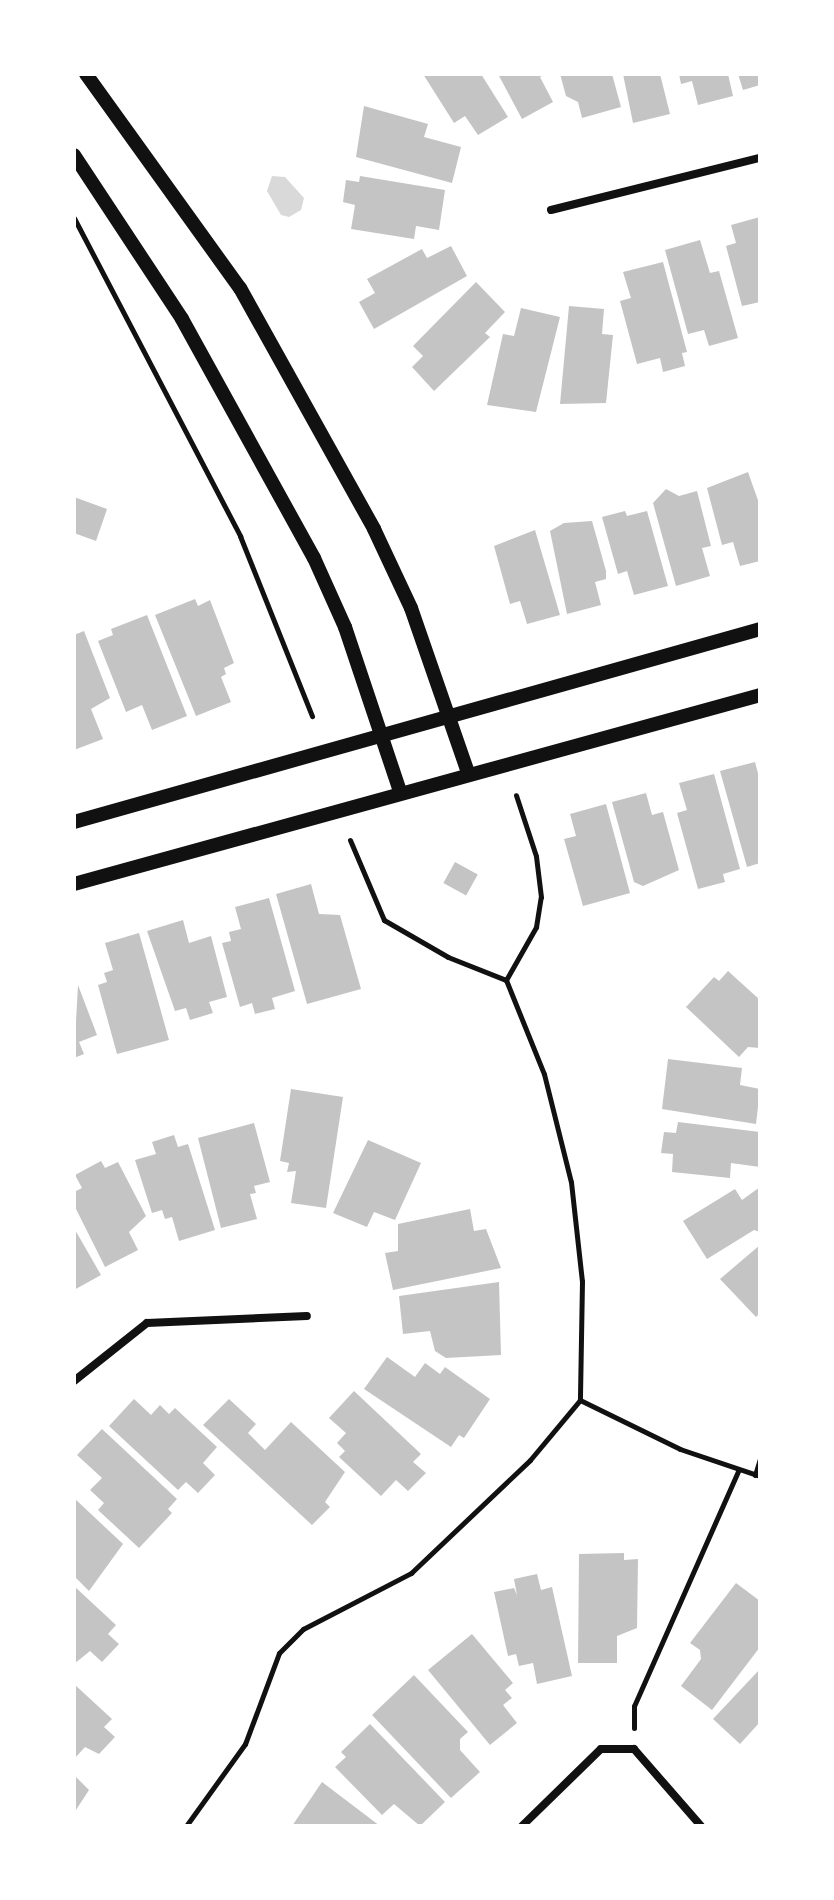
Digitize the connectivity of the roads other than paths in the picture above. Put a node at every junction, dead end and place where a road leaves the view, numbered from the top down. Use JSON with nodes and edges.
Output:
{"nodes":[{"id":1,"x":86,"y":74,"type":"edge"},
{"id":2,"x":74,"y":155,"type":"edge"},
{"id":3,"x":760,"y":158,"type":"edge"},
{"id":4,"x":551,"y":210,"type":"dead end"},
{"id":5,"x":760,"y":629,"type":"edge"},
{"id":6,"x":760,"y":695,"type":"edge"},
{"id":7,"x":451,"y":713,"type":"junction"},
{"id":8,"x":382,"y":733,"type":"junction"},
{"id":9,"x":468,"y":773,"type":"junction"},
{"id":10,"x":400,"y":791,"type":"junction"},
{"id":11,"x":74,"y":822,"type":"edge"},
{"id":12,"x":74,"y":884,"type":"edge"},
{"id":13,"x":307,"y":1316,"type":"dead end"},
{"id":14,"x":74,"y":1381,"type":"edge"},
{"id":15,"x":522,"y":1826,"type":"edge"},
{"id":16,"x":701,"y":1826,"type":"edge"}],
"edges":[{"from":1,"to":7,"type":"street"},
{"from":2,"to":8,"type":"street"},
{"from":3,"to":4,"type":"street"},
{"from":5,"to":7,"type":"street"},
{"from":6,"to":9,"type":"street"},
{"from":7,"to":8,"type":"street"},
{"from":7,"to":9,"type":"street"},
{"from":8,"to":10,"type":"street"},
{"from":8,"to":11,"type":"street"},
{"from":9,"to":10,"type":"street"},
{"from":10,"to":12,"type":"street"},
{"from":13,"to":14,"type":"street"},
{"from":15,"to":16,"type":"street"}]}
